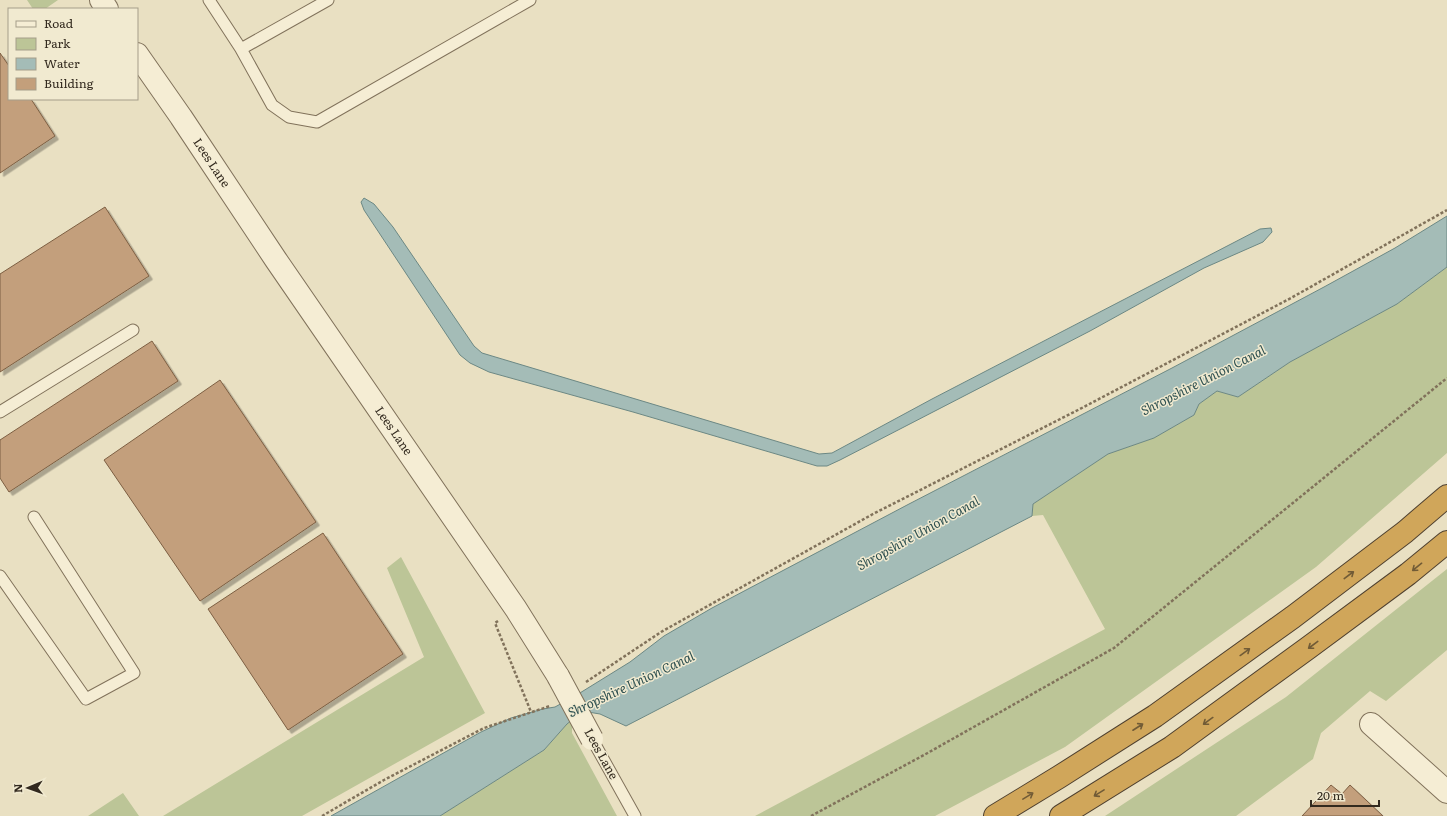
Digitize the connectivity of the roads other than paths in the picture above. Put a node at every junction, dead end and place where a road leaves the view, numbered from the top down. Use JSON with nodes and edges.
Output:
{"nodes":[{"id":1,"x":209,"y":0,"type":"edge"},
{"id":2,"x":328,"y":0,"type":"edge"},
{"id":3,"x":530,"y":0,"type":"edge"},
{"id":4,"x":241,"y":49,"type":"junction"},
{"id":5,"x":138,"y":55,"type":"edge"},
{"id":6,"x":133,"y":330,"type":"dead end"},
{"id":7,"x":0,"y":412,"type":"edge"},
{"id":8,"x":1447,"y":496,"type":"edge"},
{"id":9,"x":34,"y":517,"type":"dead end"},
{"id":10,"x":1447,"y":542,"type":"edge"},
{"id":11,"x":0,"y":576,"type":"edge"},
{"id":12,"x":1371,"y":724,"type":"dead end"},
{"id":13,"x":592,"y":739,"type":"joint"},
{"id":14,"x":1447,"y":792,"type":"edge"},
{"id":15,"x":635,"y":816,"type":"edge"},
{"id":16,"x":995,"y":816,"type":"edge"},
{"id":17,"x":1061,"y":816,"type":"edge"}],
"edges":[{"from":1,"to":4,"type":"lane"},
{"from":2,"to":4,"type":"lane"},
{"from":3,"to":4,"type":"lane"},
{"from":5,"to":13,"type":"street","name":"Lees Lane","bridge":true},
{"from":6,"to":7,"type":"lane"},
{"from":16,"to":8,"type":"highway","one_way":true},
{"from":9,"to":11,"type":"lane"},
{"from":10,"to":17,"type":"highway","one_way":true},
{"from":12,"to":14,"type":"street"},
{"from":13,"to":15,"type":"lane","name":"Lees Lane"}]}
